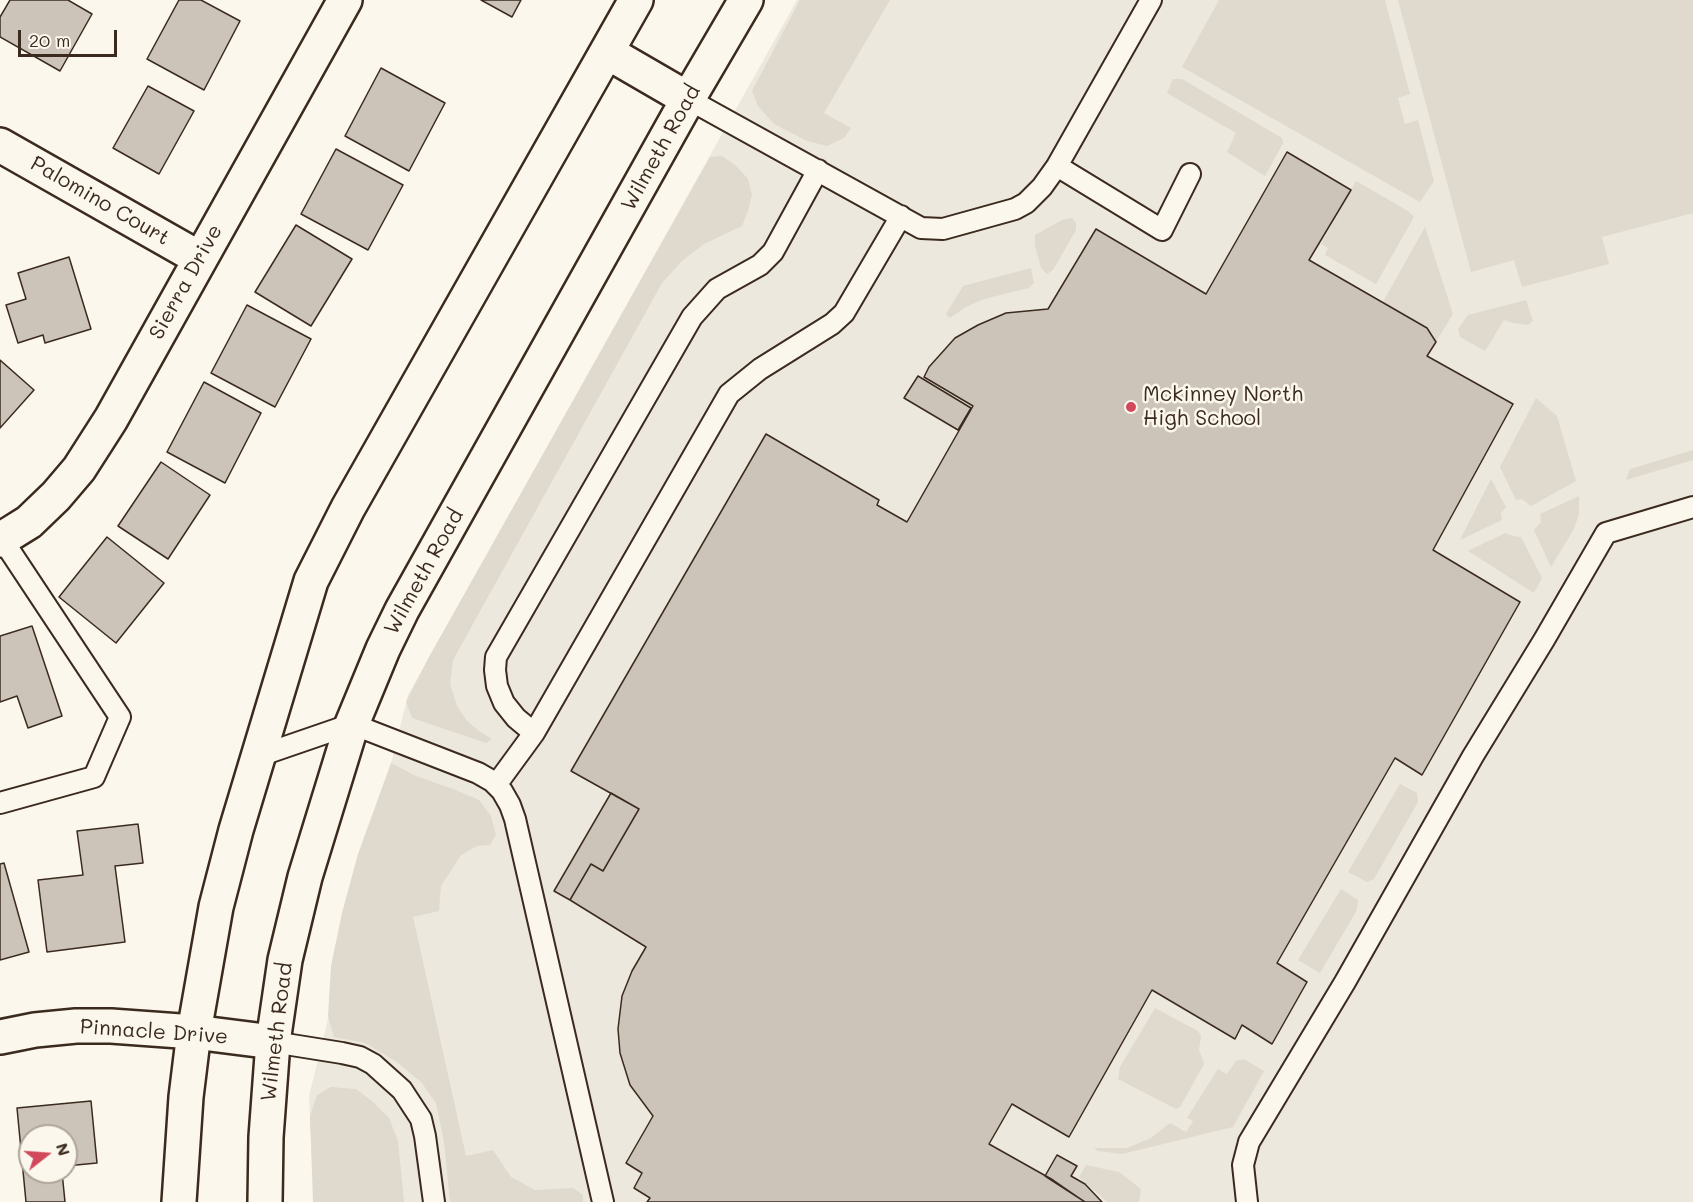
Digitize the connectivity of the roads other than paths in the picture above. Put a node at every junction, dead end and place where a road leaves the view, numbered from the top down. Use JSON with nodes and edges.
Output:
{"nodes":[{"id":1,"x":345,"y":0,"type":"edge"},
{"id":2,"x":636,"y":0,"type":"edge"},
{"id":3,"x":746,"y":0,"type":"edge"},
{"id":4,"x":1151,"y":0,"type":"edge"},
{"id":5,"x":607,"y":52,"type":"junction"},
{"id":6,"x":688,"y":99,"type":"junction"},
{"id":7,"x":0,"y":145,"type":"edge"},
{"id":8,"x":1057,"y":166,"type":"junction"},
{"id":9,"x":818,"y":170,"type":"junction"},
{"id":10,"x":1190,"y":174,"type":"dead end"},
{"id":11,"x":901,"y":216,"type":"junction"},
{"id":12,"x":199,"y":258,"type":"junction"},
{"id":13,"x":1693,"y":507,"type":"edge"},
{"id":14,"x":1,"y":540,"type":"edge"},
{"id":15,"x":352,"y":724,"type":"junction"},
{"id":16,"x":534,"y":733,"type":"junction"},
{"id":17,"x":259,"y":756,"type":"junction"},
{"id":18,"x":496,"y":786,"type":"junction"},
{"id":19,"x":0,"y":802,"type":"edge"},
{"id":20,"x":194,"y":1032,"type":"junction"},
{"id":21,"x":0,"y":1037,"type":"edge"},
{"id":22,"x":273,"y":1042,"type":"junction"},
{"id":23,"x":179,"y":1202,"type":"edge"},
{"id":24,"x":265,"y":1202,"type":"edge"},
{"id":25,"x":434,"y":1202,"type":"edge"},
{"id":26,"x":603,"y":1202,"type":"edge"},
{"id":27,"x":1247,"y":1202,"type":"edge"}],
"edges":[{"from":1,"to":12,"type":"main road","name":"Sierra Drive"},
{"from":2,"to":5,"type":"main road"},
{"from":3,"to":6,"type":"main road","name":"Wilmeth Road"},
{"from":4,"to":8,"type":"lane"},
{"from":5,"to":6,"type":"main road"},
{"from":5,"to":17,"type":"main road"},
{"from":6,"to":9,"type":"lane"},
{"from":6,"to":15,"type":"main road","name":"Wilmeth Road"},
{"from":7,"to":12,"type":"main road","name":"Palomino Court"},
{"from":8,"to":10,"type":"lane"},
{"from":8,"to":11,"type":"lane"},
{"from":9,"to":11,"type":"lane"},
{"from":9,"to":16,"type":"lane"},
{"from":11,"to":16,"type":"lane"},
{"from":12,"to":14,"type":"main road","name":"Sierra Drive"},
{"from":13,"to":27,"type":"lane"},
{"from":14,"to":19,"type":"lane"},
{"from":15,"to":17,"type":"lane"},
{"from":15,"to":18,"type":"lane"},
{"from":15,"to":22,"type":"main road","name":"Wilmeth Road"},
{"from":16,"to":18,"type":"lane"},
{"from":17,"to":20,"type":"main road"},
{"from":18,"to":26,"type":"lane"},
{"from":20,"to":21,"type":"main road","name":"Pinnacle Drive"},
{"from":20,"to":22,"type":"main road","name":"Pinnacle Drive"},
{"from":20,"to":23,"type":"main road"},
{"from":22,"to":24,"type":"main road","name":"Wilmeth Road"},
{"from":22,"to":25,"type":"lane"}]}
